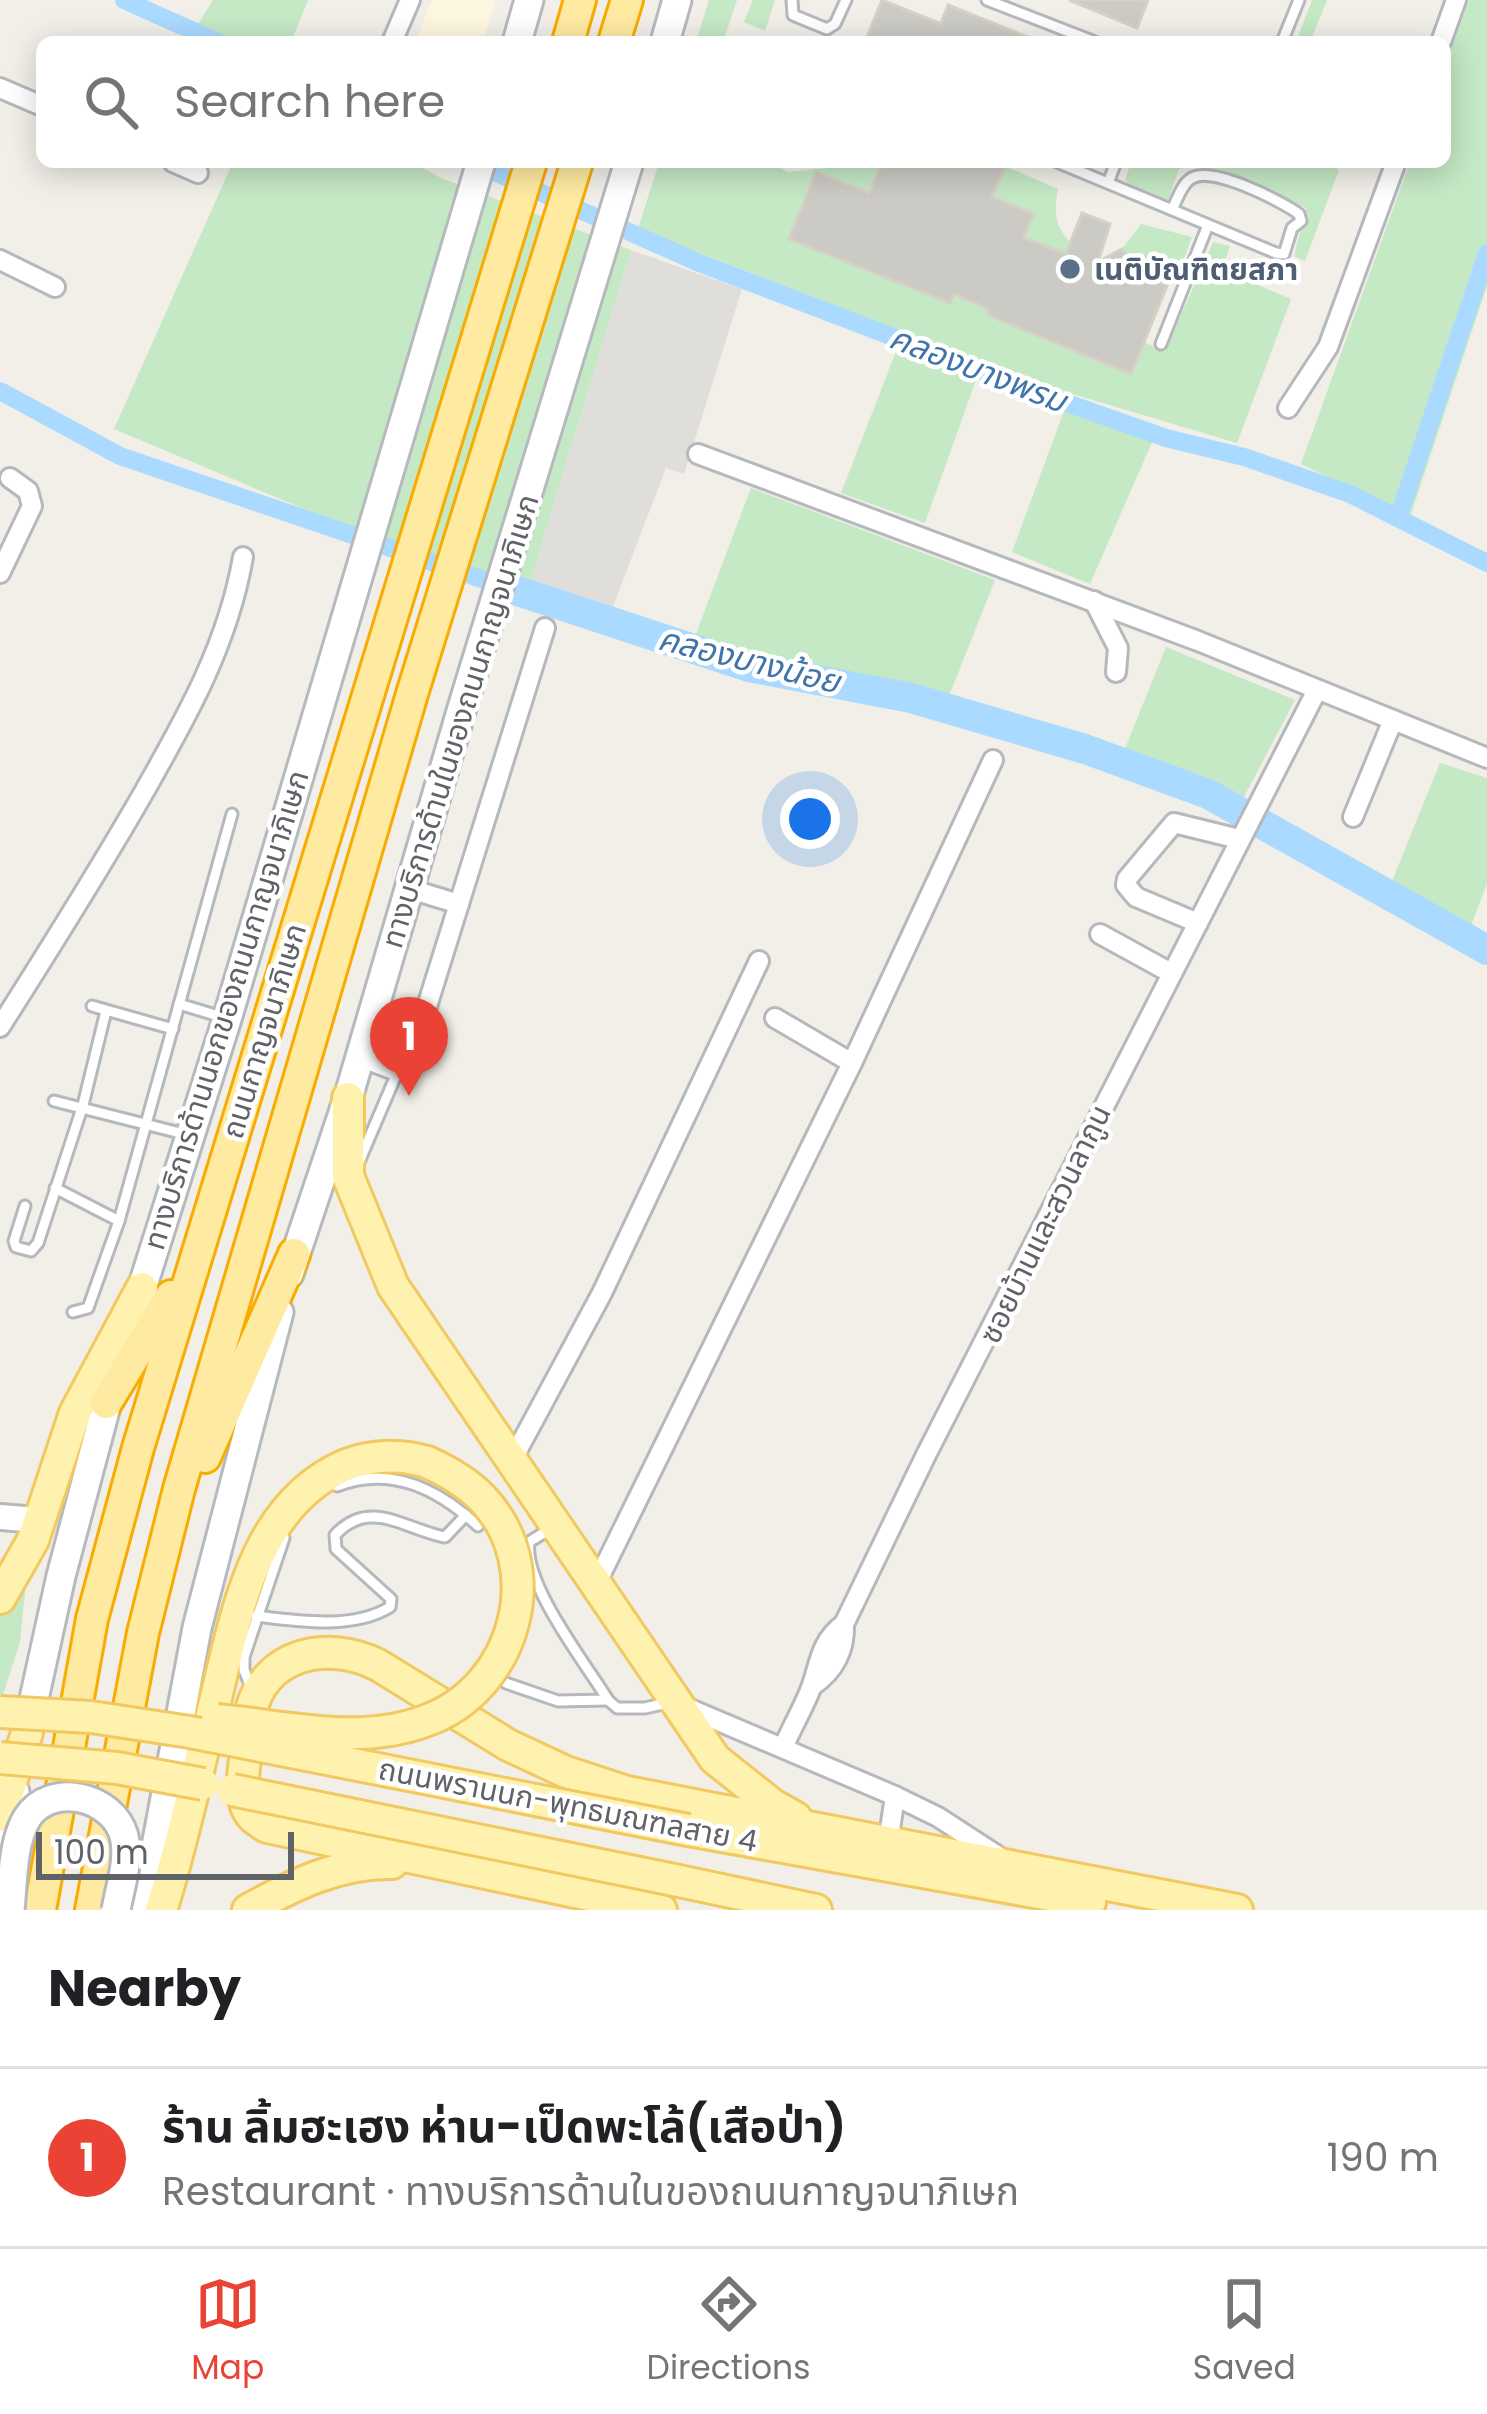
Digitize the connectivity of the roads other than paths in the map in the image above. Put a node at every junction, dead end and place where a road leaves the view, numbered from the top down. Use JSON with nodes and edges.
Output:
{"nodes":[{"id":1,"x":410,"y":0,"type":"edge"},
{"id":2,"x":529,"y":0,"type":"edge"},
{"id":3,"x":580,"y":0,"type":"edge"},
{"id":4,"x":626,"y":0,"type":"edge"},
{"id":5,"x":677,"y":0,"type":"edge"},
{"id":6,"x":792,"y":0,"type":"edge"},
{"id":7,"x":845,"y":0,"type":"edge"},
{"id":8,"x":987,"y":0,"type":"edge"},
{"id":9,"x":1299,"y":0,"type":"edge"},
{"id":10,"x":1456,"y":0,"type":"edge"},
{"id":11,"x":395,"y":36,"type":"edge"},
{"id":12,"x":519,"y":36,"type":"edge"},
{"id":13,"x":570,"y":36,"type":"edge"},
{"id":14,"x":616,"y":36,"type":"edge"},
{"id":15,"x":667,"y":36,"type":"edge"},
{"id":16,"x":1072,"y":36,"type":"edge"},
{"id":17,"x":1284,"y":36,"type":"edge"},
{"id":18,"x":1443,"y":36,"type":"edge"},
{"id":19,"x":0,"y":88,"type":"edge"},
{"id":20,"x":36,"y":103,"type":"edge"},
{"id":21,"x":188,"y":168,"type":"edge"},
{"id":22,"x":479,"y":168,"type":"edge"},
{"id":23,"x":529,"y":168,"type":"edge"},
{"id":24,"x":575,"y":168,"type":"edge"},
{"id":25,"x":627,"y":168,"type":"edge"},
{"id":26,"x":1072,"y":168,"type":"edge"},
{"id":27,"x":1114,"y":168,"type":"edge"},
{"id":28,"x":1394,"y":168,"type":"edge"},
{"id":29,"x":198,"y":172,"type":"dead end"},
{"id":30,"x":1108,"y":183,"type":"junction"},
{"id":31,"x":1172,"y":210,"type":"junction"},
{"id":32,"x":1208,"y":225,"type":"junction"},
{"id":33,"x":0,"y":260,"type":"edge"},
{"id":34,"x":55,"y":287,"type":"dead end"},
{"id":35,"x":1161,"y":344,"type":"dead end"},
{"id":36,"x":1288,"y":408,"type":"dead end"},
{"id":37,"x":698,"y":454,"type":"dead end"},
{"id":38,"x":10,"y":478,"type":"dead end"},
{"id":39,"x":243,"y":557,"type":"dead end"},
{"id":40,"x":0,"y":572,"type":"edge"},
{"id":41,"x":1094,"y":601,"type":"junction"},
{"id":42,"x":545,"y":628,"type":"dead end"},
{"id":43,"x":1116,"y":671,"type":"dead end"},
{"id":44,"x":1318,"y":690,"type":"junction"},
{"id":45,"x":1393,"y":720,"type":"junction"},
{"id":46,"x":1487,"y":758,"type":"edge"},
{"id":47,"x":993,"y":760,"type":"dead end"},
{"id":48,"x":232,"y":814,"type":"dead end"},
{"id":49,"x":1353,"y":817,"type":"dead end"},
{"id":50,"x":1243,"y":831,"type":"junction"},
{"id":51,"x":410,"y":889,"type":"junction"},
{"id":52,"x":459,"y":904,"type":"junction"},
{"id":53,"x":1198,"y":923,"type":"junction"},
{"id":54,"x":1100,"y":934,"type":"dead end"},
{"id":55,"x":759,"y":961,"type":"dead end"},
{"id":56,"x":1171,"y":973,"type":"junction"},
{"id":57,"x":179,"y":1004,"type":"junction"},
{"id":58,"x":92,"y":1006,"type":"dead end"},
{"id":59,"x":106,"y":1011,"type":"junction"},
{"id":60,"x":775,"y":1018,"type":"dead end"},
{"id":61,"x":227,"y":1019,"type":"junction"},
{"id":62,"x":0,"y":1027,"type":"edge"},
{"id":63,"x":172,"y":1029,"type":"junction"},
{"id":64,"x":360,"y":1057,"type":"junction"},
{"id":65,"x":852,"y":1063,"type":"junction"},
{"id":66,"x":397,"y":1071,"type":"junction"},
{"id":67,"x":349,"y":1098,"type":"junction"},
{"id":68,"x":54,"y":1101,"type":"dead end"},
{"id":69,"x":83,"y":1106,"type":"junction"},
{"id":70,"x":147,"y":1124,"type":"junction"},
{"id":71,"x":188,"y":1135,"type":"junction"},
{"id":72,"x":348,"y":1176,"type":"junction"},
{"id":73,"x":56,"y":1188,"type":"junction"},
{"id":74,"x":25,"y":1206,"type":"dead end"},
{"id":75,"x":119,"y":1221,"type":"junction"},
{"id":76,"x":294,"y":1254,"type":"junction"},
{"id":77,"x":196,"y":1255,"type":"junction"},
{"id":78,"x":142,"y":1288,"type":"junction"},
{"id":79,"x":74,"y":1312,"type":"dead end"},
{"id":80,"x":106,"y":1403,"type":"junction"},
{"id":81,"x":512,"y":1462,"type":"junction"},
{"id":82,"x":179,"y":1489,"type":"junction"},
{"id":83,"x":466,"y":1515,"type":"junction"},
{"id":84,"x":0,"y":1517,"type":"edge"},
{"id":85,"x":38,"y":1520,"type":"junction"},
{"id":86,"x":478,"y":1526,"type":"dead end"},
{"id":87,"x":555,"y":1526,"type":"junction"},
{"id":88,"x":595,"y":1586,"type":"junction"},
{"id":89,"x":0,"y":1598,"type":"edge"},
{"id":90,"x":256,"y":1616,"type":"junction"},
{"id":91,"x":506,"y":1683,"type":"dead end"},
{"id":92,"x":256,"y":1697,"type":"junction"},
{"id":93,"x":608,"y":1700,"type":"junction"},
{"id":94,"x":673,"y":1701,"type":"junction"},
{"id":95,"x":0,"y":1712,"type":"edge"},
{"id":96,"x":91,"y":1717,"type":"junction"},
{"id":97,"x":27,"y":1733,"type":"junction"},
{"id":98,"x":783,"y":1748,"type":"junction"},
{"id":99,"x":0,"y":1758,"type":"edge"},
{"id":100,"x":0,"y":1774,"type":"edge"},
{"id":101,"x":203,"y":1784,"type":"junction"},
{"id":102,"x":895,"y":1796,"type":"junction"},
{"id":103,"x":0,"y":1816,"type":"edge"},
{"id":104,"x":840,"y":1834,"type":"junction"},
{"id":105,"x":888,"y":1843,"type":"junction"},
{"id":106,"x":0,"y":1864,"type":"edge"},
{"id":107,"x":446,"y":1864,"type":"junction"},
{"id":108,"x":1014,"y":1866,"type":"junction"},
{"id":109,"x":10,"y":1910,"type":"edge"},
{"id":110,"x":40,"y":1910,"type":"edge"},
{"id":111,"x":92,"y":1910,"type":"edge"},
{"id":112,"x":116,"y":1910,"type":"edge"},
{"id":113,"x":144,"y":1910,"type":"edge"},
{"id":114,"x":161,"y":1910,"type":"edge"},
{"id":115,"x":248,"y":1910,"type":"edge"},
{"id":116,"x":661,"y":1910,"type":"edge"},
{"id":117,"x":816,"y":1910,"type":"edge"},
{"id":118,"x":1134,"y":1910,"type":"edge"},
{"id":119,"x":1237,"y":1910,"type":"edge"}],
"edges":[{"from":1,"to":11,"type":"street"},
{"from":2,"to":12,"type":"main road"},
{"from":3,"to":13,"type":"highway"},
{"from":4,"to":14,"type":"highway"},
{"from":5,"to":15,"type":"main road"},
{"from":6,"to":7,"type":"lane"},
{"from":8,"to":16,"type":"lane"},
{"from":9,"to":17,"type":"lane"},
{"from":10,"to":18,"type":"street"},
{"from":19,"to":20,"type":"street"},
{"from":21,"to":29,"type":"street"},
{"from":22,"to":61,"type":"main road","name":"ทางบริการด้านนอกของถนนกาญจนาภิเษก"},
{"from":23,"to":77,"type":"highway","name":"ถนนกาญจนาภิเษก"},
{"from":24,"to":82,"type":"highway","name":"ถนนกาญจนาภิเษก"},
{"from":25,"to":51,"type":"main road","name":"ทางบริการด้านในของถนนกาญจนาภิเษก"},
{"from":26,"to":30,"type":"lane"},
{"from":27,"to":30,"type":"lane"},
{"from":28,"to":36,"type":"street"},
{"from":30,"to":31,"type":"lane"},
{"from":31,"to":32,"type":"lane"},
{"from":31,"to":32,"type":"lane"},
{"from":32,"to":35,"type":"lane"},
{"from":33,"to":34,"type":"street"},
{"from":37,"to":41,"type":"street"},
{"from":38,"to":40,"type":"street"},
{"from":39,"to":62,"type":"street"},
{"from":41,"to":43,"type":"street"},
{"from":41,"to":44,"type":"street"},
{"from":42,"to":52,"type":"street"},
{"from":44,"to":45,"type":"street"},
{"from":44,"to":50,"type":"street","name":"ซอยบ้านและสวนลากูน"},
{"from":45,"to":46,"type":"street"},
{"from":45,"to":49,"type":"street"},
{"from":47,"to":65,"type":"street"},
{"from":48,"to":57,"type":"lane"},
{"from":50,"to":53,"type":"street","name":"ซอยบ้านและสวนลากูน"},
{"from":50,"to":53,"type":"street"},
{"from":51,"to":52,"type":"street"},
{"from":51,"to":64,"type":"main road","name":"ทางบริการด้านในของถนนกาญจนาภิเษก"},
{"from":52,"to":66,"type":"street"},
{"from":53,"to":56,"type":"street","name":"ซอยบ้านและสวนลากูน"},
{"from":54,"to":56,"type":"street"},
{"from":55,"to":81,"type":"street"},
{"from":56,"to":98,"type":"street","name":"ซอยบ้านและสวนลากูน"},
{"from":57,"to":61,"type":"lane"},
{"from":57,"to":63,"type":"lane"},
{"from":58,"to":59,"type":"lane"},
{"from":59,"to":63,"type":"lane"},
{"from":59,"to":69,"type":"lane"},
{"from":60,"to":65,"type":"street"},
{"from":61,"to":71,"type":"main road","name":"ทางบริการด้านนอกของถนนกาญจนาภิเษก"},
{"from":63,"to":70,"type":"lane"},
{"from":64,"to":66,"type":"street"},
{"from":64,"to":67,"type":"main road","name":"ทางบริการด้านในของถนนกาญจนาภิเษก"},
{"from":65,"to":88,"type":"street"},
{"from":66,"to":72,"type":"lane"},
{"from":67,"to":72,"type":"main road"},
{"from":67,"to":76,"type":"main road","name":"ทางบริการด้านในของถนนกาญจนาภิเษก"},
{"from":68,"to":69,"type":"lane"},
{"from":69,"to":70,"type":"lane"},
{"from":69,"to":73,"type":"lane"},
{"from":70,"to":71,"type":"lane"},
{"from":70,"to":75,"type":"lane"},
{"from":71,"to":78,"type":"main road","name":"ทางบริการด้านนอกของถนนกาญจนาภิเษก"},
{"from":72,"to":81,"type":"main road"},
{"from":73,"to":74,"type":"lane"},
{"from":73,"to":75,"type":"lane"},
{"from":75,"to":79,"type":"lane"},
{"from":76,"to":82,"type":"highway"},
{"from":76,"to":113,"type":"main road","name":"ทางบริการด้านในของถนนกาญจนาภิเษก"},
{"from":77,"to":80,"type":"highway"},
{"from":77,"to":110,"type":"highway","name":"ถนนกาญจนาภิเษก"},
{"from":78,"to":80,"type":"main road","name":"ทางบริการด้านนอกของถนนกาญจนาภิเษก"},
{"from":78,"to":85,"type":"main road"},
{"from":80,"to":97,"type":"main road","name":"ทางบริการด้านนอกของถนนกาญจนาภิเษก"},
{"from":81,"to":87,"type":"main road"},
{"from":82,"to":111,"type":"highway","name":"ถนนกาญจนาภิเษก"},
{"from":83,"to":86,"type":"lane"},
{"from":83,"to":90,"type":"lane"},
{"from":83,"to":90,"type":"lane"},
{"from":84,"to":85,"type":"street"},
{"from":85,"to":89,"type":"main road"},
{"from":87,"to":88,"type":"main road"},
{"from":87,"to":93,"type":"lane"},
{"from":88,"to":94,"type":"main road"},
{"from":90,"to":92,"type":"lane"},
{"from":91,"to":93,"type":"lane"},
{"from":92,"to":104,"type":"main road"},
{"from":92,"to":107,"type":"main road"},
{"from":93,"to":94,"type":"lane"},
{"from":94,"to":98,"type":"street"},
{"from":94,"to":104,"type":"main road"},
{"from":95,"to":96,"type":"main road","name":"ถนนพรานนก-พุทธมณฑลสาย 4","bridge":true},
{"from":96,"to":114,"type":"main road","bridge":true},
{"from":96,"to":118,"type":"main road","name":"ถนนพรานนก-พุทธมณฑลสาย 4","bridge":true},
{"from":97,"to":103,"type":"main road"},
{"from":97,"to":106,"type":"main road","name":"ทางบริการด้านนอกของถนนกาญจนาภิเษก"},
{"from":98,"to":102,"type":"street"},
{"from":99,"to":101,"type":"main road","name":"ถนนพรานนก-พุทธมณฑลสาย 4","bridge":true},
{"from":100,"to":101,"type":"main road","bridge":true},
{"from":101,"to":117,"type":"main road","name":"ถนนพรานนก-พุทธมณฑลสาย 4","bridge":true},
{"from":102,"to":105,"type":"street"},
{"from":102,"to":108,"type":"street"},
{"from":104,"to":105,"type":"main road"},
{"from":105,"to":108,"type":"main road"},
{"from":107,"to":115,"type":"main road"},
{"from":107,"to":116,"type":"main road"},
{"from":108,"to":119,"type":"main road"},
{"from":109,"to":112,"type":"main road","bridge":true}]}
